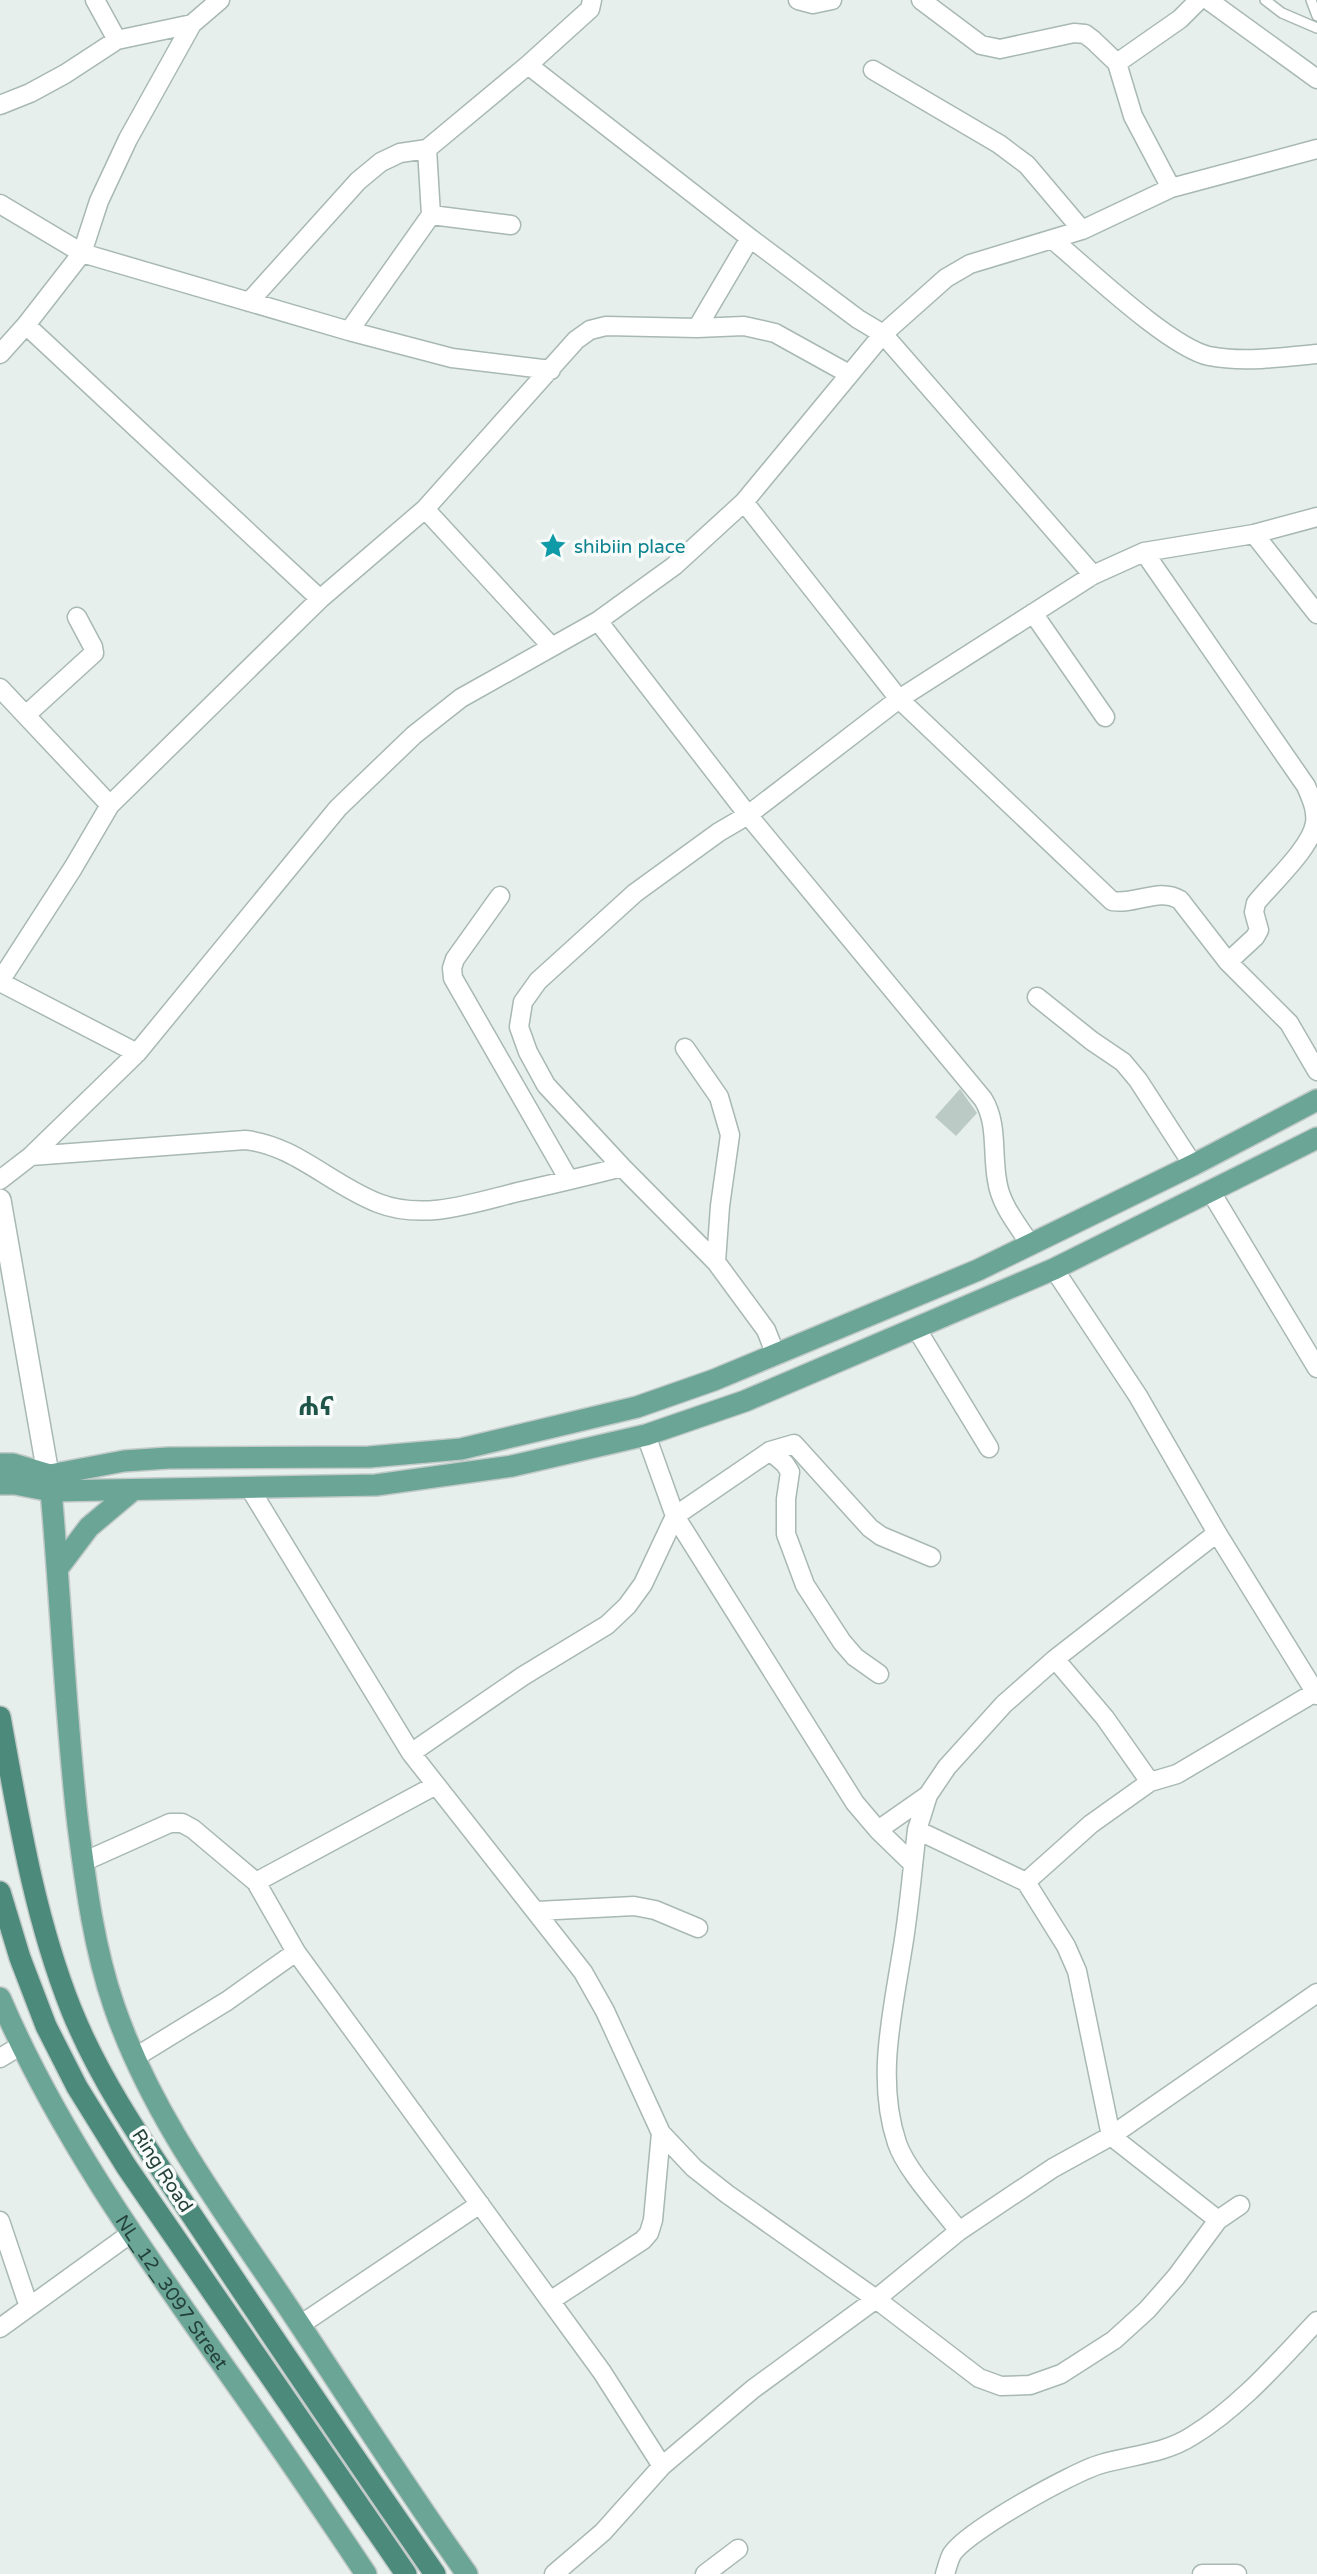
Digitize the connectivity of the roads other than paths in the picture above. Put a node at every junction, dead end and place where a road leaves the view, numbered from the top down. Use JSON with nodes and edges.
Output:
{"nodes":[{"id":1,"x":95,"y":0,"type":"edge"},
{"id":2,"x":220,"y":0,"type":"edge"},
{"id":3,"x":592,"y":0,"type":"edge"},
{"id":4,"x":798,"y":0,"type":"edge"},
{"id":5,"x":832,"y":0,"type":"edge"},
{"id":6,"x":921,"y":0,"type":"edge"},
{"id":7,"x":1199,"y":0,"type":"edge"},
{"id":8,"x":1208,"y":0,"type":"edge"},
{"id":9,"x":1265,"y":0,"type":"edge"},
{"id":10,"x":1311,"y":0,"type":"edge"},
{"id":11,"x":1317,"y":16,"type":"edge"},
{"id":12,"x":192,"y":24,"type":"junction"},
{"id":13,"x":1317,"y":28,"type":"edge"},
{"id":14,"x":117,"y":40,"type":"junction"},
{"id":15,"x":1117,"y":63,"type":"junction"},
{"id":16,"x":528,"y":65,"type":"junction"},
{"id":17,"x":873,"y":70,"type":"dead end"},
{"id":18,"x":1317,"y":79,"type":"edge"},
{"id":19,"x":0,"y":104,"type":"edge"},
{"id":20,"x":427,"y":149,"type":"junction"},
{"id":21,"x":1317,"y":149,"type":"edge"},
{"id":22,"x":1171,"y":188,"type":"junction"},
{"id":23,"x":0,"y":204,"type":"edge"},
{"id":24,"x":431,"y":215,"type":"junction"},
{"id":25,"x":511,"y":225,"type":"dead end"},
{"id":26,"x":1082,"y":230,"type":"junction"},
{"id":27,"x":750,"y":238,"type":"junction"},
{"id":28,"x":1053,"y":240,"type":"junction"},
{"id":29,"x":82,"y":253,"type":"junction"},
{"id":30,"x":249,"y":302,"type":"junction"},
{"id":31,"x":26,"y":324,"type":"junction"},
{"id":32,"x":697,"y":328,"type":"junction"},
{"id":33,"x":349,"y":331,"type":"junction"},
{"id":34,"x":883,"y":334,"type":"junction"},
{"id":35,"x":0,"y":354,"type":"edge"},
{"id":36,"x":1317,"y":354,"type":"edge"},
{"id":37,"x":551,"y":370,"type":"junction"},
{"id":38,"x":849,"y":374,"type":"junction"},
{"id":39,"x":744,"y":502,"type":"junction"},
{"id":40,"x":425,"y":509,"type":"junction"},
{"id":41,"x":1317,"y":517,"type":"edge"},
{"id":42,"x":1254,"y":534,"type":"junction"},
{"id":43,"x":1143,"y":552,"type":"junction"},
{"id":44,"x":1093,"y":575,"type":"junction"},
{"id":45,"x":320,"y":599,"type":"junction"},
{"id":46,"x":1033,"y":613,"type":"junction"},
{"id":47,"x":1317,"y":614,"type":"edge"},
{"id":48,"x":78,"y":617,"type":"dead end"},
{"id":49,"x":598,"y":621,"type":"junction"},
{"id":50,"x":552,"y":647,"type":"junction"},
{"id":51,"x":0,"y":688,"type":"edge"},
{"id":52,"x":899,"y":699,"type":"junction"},
{"id":53,"x":27,"y":714,"type":"junction"},
{"id":54,"x":1105,"y":717,"type":"dead end"},
{"id":55,"x":110,"y":804,"type":"junction"},
{"id":56,"x":748,"y":815,"type":"junction"},
{"id":57,"x":500,"y":896,"type":"dead end"},
{"id":58,"x":1228,"y":962,"type":"junction"},
{"id":59,"x":0,"y":982,"type":"edge"},
{"id":60,"x":1037,"y":997,"type":"dead end"},
{"id":61,"x":685,"y":1048,"type":"dead end"},
{"id":62,"x":137,"y":1053,"type":"junction"},
{"id":63,"x":1317,"y":1071,"type":"edge"},
{"id":64,"x":1317,"y":1100,"type":"edge"},
{"id":65,"x":1317,"y":1138,"type":"edge"},
{"id":66,"x":31,"y":1156,"type":"junction"},
{"id":67,"x":1193,"y":1165,"type":"junction"},
{"id":68,"x":622,"y":1167,"type":"junction"},
{"id":69,"x":0,"y":1180,"type":"edge"},
{"id":70,"x":569,"y":1180,"type":"junction"},
{"id":71,"x":1210,"y":1192,"type":"junction"},
{"id":72,"x":0,"y":1200,"type":"edge"},
{"id":73,"x":1030,"y":1244,"type":"junction"},
{"id":74,"x":716,"y":1262,"type":"junction"},
{"id":75,"x":1054,"y":1269,"type":"junction"},
{"id":76,"x":916,"y":1328,"type":"junction"},
{"id":77,"x":832,"y":1331,"type":"junction"},
{"id":78,"x":776,"y":1354,"type":"junction"},
{"id":79,"x":846,"y":1358,"type":"junction"},
{"id":80,"x":1317,"y":1368,"type":"edge"},
{"id":81,"x":646,"y":1434,"type":"junction"},
{"id":82,"x":989,"y":1448,"type":"dead end"},
{"id":83,"x":770,"y":1451,"type":"junction"},
{"id":84,"x":7,"y":1474,"type":"edge"},
{"id":85,"x":50,"y":1483,"type":"junction"},
{"id":86,"x":249,"y":1487,"type":"junction"},
{"id":87,"x":133,"y":1490,"type":"junction"},
{"id":88,"x":674,"y":1516,"type":"junction"},
{"id":89,"x":1216,"y":1533,"type":"junction"},
{"id":90,"x":930,"y":1558,"type":"dead end"},
{"id":91,"x":58,"y":1568,"type":"junction"},
{"id":92,"x":1055,"y":1659,"type":"junction"},
{"id":93,"x":879,"y":1674,"type":"dead end"},
{"id":94,"x":1316,"y":1692,"type":"edge"},
{"id":95,"x":0,"y":1717,"type":"edge"},
{"id":96,"x":411,"y":1753,"type":"junction"},
{"id":97,"x":1150,"y":1782,"type":"junction"},
{"id":98,"x":436,"y":1785,"type":"junction"},
{"id":99,"x":928,"y":1795,"type":"junction"},
{"id":100,"x":878,"y":1830,"type":"junction"},
{"id":101,"x":917,"y":1830,"type":"junction"},
{"id":102,"x":83,"y":1862,"type":"junction"},
{"id":103,"x":913,"y":1864,"type":"junction"},
{"id":104,"x":256,"y":1882,"type":"junction"},
{"id":105,"x":1026,"y":1882,"type":"junction"},
{"id":106,"x":0,"y":1892,"type":"edge"},
{"id":107,"x":537,"y":1911,"type":"junction"},
{"id":108,"x":698,"y":1928,"type":"dead end"},
{"id":109,"x":296,"y":1952,"type":"junction"},
{"id":110,"x":1317,"y":1993,"type":"edge"},
{"id":111,"x":0,"y":1998,"type":"edge"},
{"id":112,"x":20,"y":2046,"type":"junction"},
{"id":113,"x":0,"y":2058,"type":"edge"},
{"id":114,"x":134,"y":2058,"type":"junction"},
{"id":115,"x":661,"y":2133,"type":"junction"},
{"id":116,"x":1111,"y":2136,"type":"junction"},
{"id":117,"x":480,"y":2204,"type":"junction"},
{"id":118,"x":1240,"y":2205,"type":"dead end"},
{"id":119,"x":1218,"y":2220,"type":"junction"},
{"id":120,"x":0,"y":2221,"type":"edge"},
{"id":121,"x":959,"y":2231,"type":"junction"},
{"id":122,"x":130,"y":2234,"type":"junction"},
{"id":123,"x":876,"y":2299,"type":"junction"},
{"id":124,"x":550,"y":2301,"type":"junction"},
{"id":125,"x":29,"y":2308,"type":"junction"},
{"id":126,"x":1317,"y":2321,"type":"edge"},
{"id":127,"x":300,"y":2325,"type":"junction"},
{"id":128,"x":0,"y":2328,"type":"edge"},
{"id":129,"x":662,"y":2466,"type":"junction"},
{"id":130,"x":738,"y":2549,"type":"dead end"},
{"id":131,"x":366,"y":2574,"type":"edge"},
{"id":132,"x":406,"y":2574,"type":"edge"},
{"id":133,"x":435,"y":2574,"type":"edge"},
{"id":134,"x":467,"y":2574,"type":"edge"},
{"id":135,"x":554,"y":2574,"type":"edge"},
{"id":136,"x":705,"y":2574,"type":"edge"},
{"id":137,"x":945,"y":2574,"type":"edge"},
{"id":138,"x":1202,"y":2574,"type":"edge"},
{"id":139,"x":1237,"y":2574,"type":"edge"}],
"edges":[{"from":1,"to":14,"type":"street"},
{"from":2,"to":12,"type":"street"},
{"from":3,"to":16,"type":"street"},
{"from":4,"to":5,"type":"street"},
{"from":6,"to":15,"type":"street"},
{"from":7,"to":15,"type":"street"},
{"from":8,"to":18,"type":"street"},
{"from":9,"to":13,"type":"lane"},
{"from":10,"to":11,"type":"lane"},
{"from":12,"to":14,"type":"street"},
{"from":12,"to":29,"type":"street"},
{"from":14,"to":19,"type":"street"},
{"from":15,"to":22,"type":"street"},
{"from":16,"to":20,"type":"street"},
{"from":16,"to":27,"type":"street"},
{"from":17,"to":26,"type":"street"},
{"from":20,"to":24,"type":"street"},
{"from":20,"to":30,"type":"street"},
{"from":21,"to":22,"type":"street"},
{"from":22,"to":26,"type":"street"},
{"from":23,"to":29,"type":"street"},
{"from":24,"to":25,"type":"street"},
{"from":24,"to":33,"type":"street"},
{"from":26,"to":28,"type":"street"},
{"from":27,"to":32,"type":"street"},
{"from":27,"to":34,"type":"street"},
{"from":28,"to":34,"type":"street"},
{"from":28,"to":36,"type":"street"},
{"from":29,"to":30,"type":"street"},
{"from":29,"to":31,"type":"street"},
{"from":30,"to":33,"type":"street"},
{"from":31,"to":35,"type":"street"},
{"from":31,"to":45,"type":"street"},
{"from":32,"to":37,"type":"street"},
{"from":32,"to":38,"type":"street"},
{"from":33,"to":37,"type":"street"},
{"from":34,"to":38,"type":"street"},
{"from":34,"to":44,"type":"street"},
{"from":37,"to":40,"type":"street"},
{"from":38,"to":39,"type":"street"},
{"from":39,"to":49,"type":"street"},
{"from":39,"to":52,"type":"street"},
{"from":40,"to":45,"type":"street"},
{"from":40,"to":50,"type":"street"},
{"from":41,"to":42,"type":"street"},
{"from":42,"to":43,"type":"street"},
{"from":42,"to":47,"type":"street"},
{"from":43,"to":44,"type":"street"},
{"from":43,"to":58,"type":"street"},
{"from":44,"to":46,"type":"street"},
{"from":45,"to":55,"type":"street"},
{"from":46,"to":52,"type":"street"},
{"from":46,"to":54,"type":"street"},
{"from":48,"to":53,"type":"street"},
{"from":49,"to":50,"type":"street"},
{"from":49,"to":56,"type":"street"},
{"from":50,"to":62,"type":"street"},
{"from":51,"to":53,"type":"street"},
{"from":52,"to":56,"type":"street"},
{"from":52,"to":58,"type":"street"},
{"from":53,"to":55,"type":"street"},
{"from":55,"to":59,"type":"street"},
{"from":56,"to":68,"type":"street"},
{"from":56,"to":73,"type":"street"},
{"from":57,"to":70,"type":"street"},
{"from":58,"to":63,"type":"street"},
{"from":59,"to":62,"type":"street"},
{"from":60,"to":67,"type":"street"},
{"from":61,"to":74,"type":"street"},
{"from":62,"to":66,"type":"street"},
{"from":64,"to":67,"type":"main road"},
{"from":65,"to":71,"type":"main road"},
{"from":66,"to":69,"type":"street"},
{"from":66,"to":70,"type":"street"},
{"from":67,"to":73,"type":"main road"},
{"from":68,"to":70,"type":"street"},
{"from":68,"to":74,"type":"street"},
{"from":71,"to":75,"type":"main road"},
{"from":71,"to":80,"type":"street"},
{"from":72,"to":85,"type":"street"},
{"from":73,"to":77,"type":"main road"},
{"from":74,"to":78,"type":"street"},
{"from":75,"to":76,"type":"main road"},
{"from":75,"to":89,"type":"street"},
{"from":76,"to":79,"type":"main road"},
{"from":76,"to":82,"type":"street"},
{"from":77,"to":78,"type":"main road"},
{"from":77,"to":79,"type":"main road"},
{"from":78,"to":85,"type":"main road"},
{"from":79,"to":81,"type":"main road"},
{"from":81,"to":86,"type":"main road"},
{"from":81,"to":88,"type":"street"},
{"from":83,"to":88,"type":"street"},
{"from":83,"to":90,"type":"street"},
{"from":83,"to":93,"type":"street"},
{"from":84,"to":85,"type":"main road"},
{"from":85,"to":87,"type":"main road"},
{"from":85,"to":91,"type":"main road"},
{"from":86,"to":87,"type":"main road"},
{"from":86,"to":96,"type":"street"},
{"from":87,"to":91,"type":"main road"},
{"from":88,"to":96,"type":"street"},
{"from":88,"to":100,"type":"street"},
{"from":89,"to":92,"type":"street"},
{"from":89,"to":94,"type":"street"},
{"from":91,"to":102,"type":"main road"},
{"from":92,"to":97,"type":"street"},
{"from":92,"to":99,"type":"street"},
{"from":94,"to":97,"type":"street"},
{"from":95,"to":133,"type":"highway","name":"Ring Road"},
{"from":96,"to":98,"type":"street"},
{"from":97,"to":105,"type":"street"},
{"from":98,"to":104,"type":"street"},
{"from":98,"to":107,"type":"street"},
{"from":99,"to":100,"type":"street"},
{"from":99,"to":101,"type":"street"},
{"from":100,"to":103,"type":"street"},
{"from":101,"to":103,"type":"street"},
{"from":101,"to":105,"type":"street"},
{"from":102,"to":104,"type":"street"},
{"from":102,"to":114,"type":"main road"},
{"from":103,"to":121,"type":"street"},
{"from":104,"to":109,"type":"street"},
{"from":105,"to":116,"type":"street"},
{"from":106,"to":132,"type":"highway","name":"Ring Road"},
{"from":107,"to":108,"type":"street"},
{"from":107,"to":115,"type":"street"},
{"from":109,"to":114,"type":"street"},
{"from":109,"to":117,"type":"street"},
{"from":110,"to":116,"type":"street"},
{"from":111,"to":112,"type":"main road","name":"NL_12_3097 Street"},
{"from":112,"to":113,"type":"street"},
{"from":112,"to":122,"type":"main road","name":"NL_12_3097 Street"},
{"from":114,"to":127,"type":"main road"},
{"from":115,"to":123,"type":"street"},
{"from":115,"to":124,"type":"street"},
{"from":116,"to":119,"type":"street"},
{"from":116,"to":121,"type":"street"},
{"from":117,"to":124,"type":"street"},
{"from":117,"to":127,"type":"street"},
{"from":118,"to":119,"type":"street"},
{"from":119,"to":123,"type":"street"},
{"from":120,"to":125,"type":"street"},
{"from":121,"to":123,"type":"street"},
{"from":122,"to":125,"type":"street"},
{"from":122,"to":131,"type":"main road","name":"NL_12_3097 Street"},
{"from":123,"to":129,"type":"street"},
{"from":124,"to":129,"type":"street"},
{"from":125,"to":128,"type":"street"},
{"from":126,"to":137,"type":"street"},
{"from":127,"to":134,"type":"main road"},
{"from":129,"to":135,"type":"street"},
{"from":130,"to":136,"type":"street"},
{"from":138,"to":139,"type":"street"}]}
